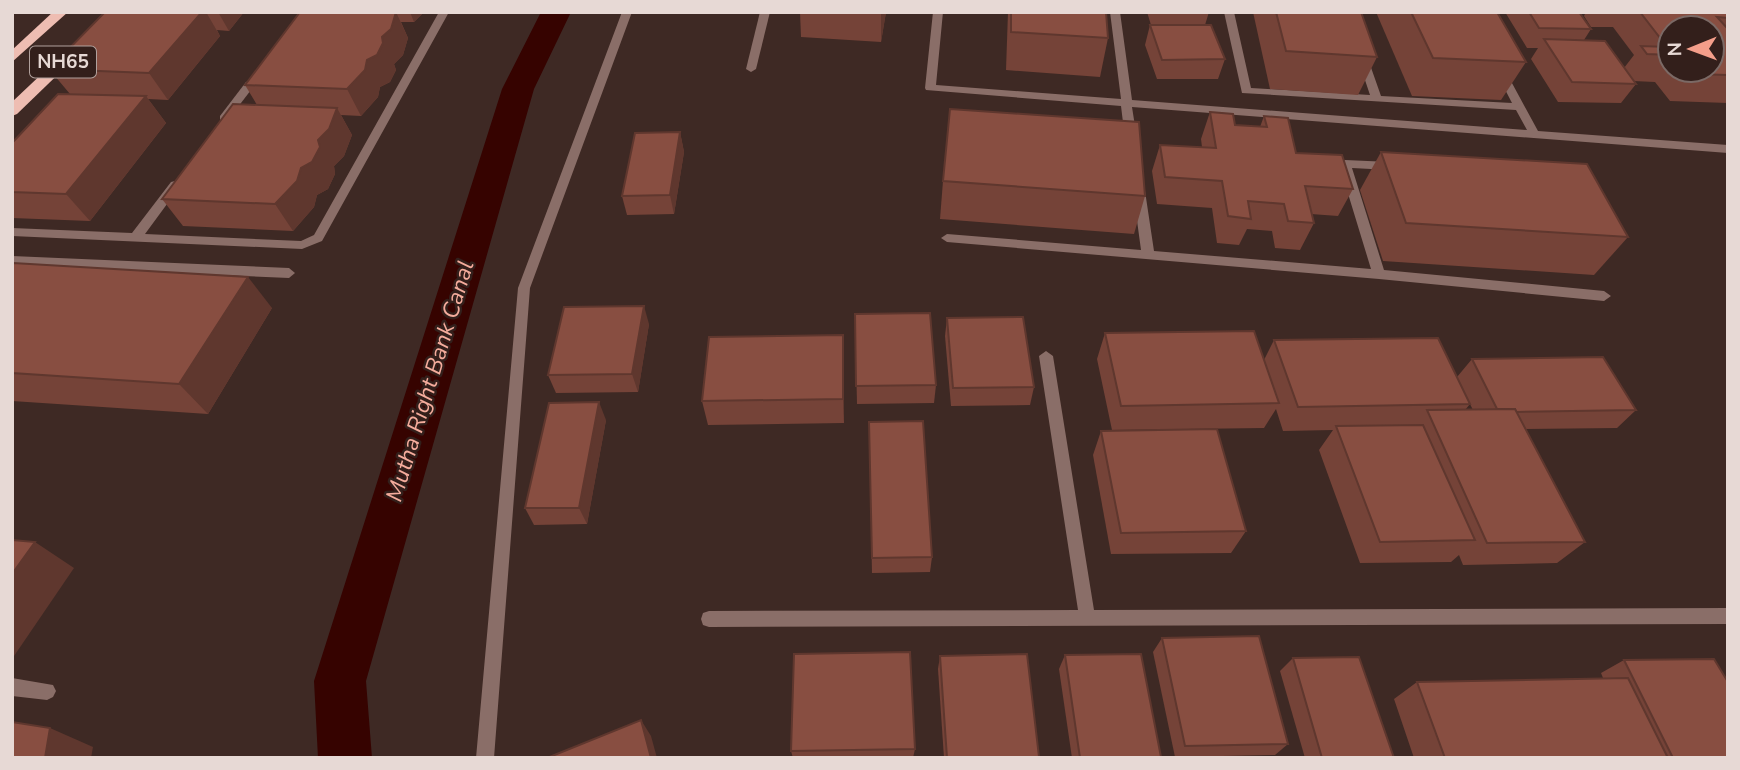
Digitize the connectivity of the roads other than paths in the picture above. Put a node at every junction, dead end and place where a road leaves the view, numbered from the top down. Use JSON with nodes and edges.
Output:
{"nodes":[{"id":1,"x":61,"y":12,"type":"edge"},
{"id":2,"x":444,"y":12,"type":"edge"},
{"id":3,"x":627,"y":12,"type":"edge"},
{"id":4,"x":765,"y":12,"type":"edge"},
{"id":5,"x":938,"y":12,"type":"edge"},
{"id":6,"x":1115,"y":12,"type":"edge"},
{"id":7,"x":1229,"y":12,"type":"edge"},
{"id":8,"x":87,"y":39,"type":"edge"},
{"id":9,"x":1359,"y":50,"type":"edge"},
{"id":10,"x":12,"y":58,"type":"edge"},
{"id":11,"x":1494,"y":60,"type":"edge"},
{"id":12,"x":751,"y":69,"type":"dead end"},
{"id":13,"x":250,"y":84,"type":"edge"},
{"id":14,"x":1377,"y":100,"type":"junction"},
{"id":15,"x":1125,"y":102,"type":"junction"},
{"id":16,"x":1520,"y":107,"type":"junction"},
{"id":17,"x":12,"y":111,"type":"edge"},
{"id":18,"x":218,"y":128,"type":"edge"},
{"id":19,"x":1534,"y":133,"type":"junction"},
{"id":20,"x":1728,"y":149,"type":"edge"},
{"id":21,"x":1133,"y":151,"type":"edge"},
{"id":22,"x":1399,"y":167,"type":"edge"},
{"id":23,"x":185,"y":172,"type":"edge"},
{"id":24,"x":1137,"y":177,"type":"edge"},
{"id":25,"x":12,"y":232,"type":"edge"},
{"id":26,"x":136,"y":237,"type":"junction"},
{"id":27,"x":947,"y":238,"type":"dead end"},
{"id":28,"x":1147,"y":254,"type":"junction"},
{"id":29,"x":12,"y":261,"type":"edge"},
{"id":30,"x":289,"y":273,"type":"dead end"},
{"id":31,"x":1379,"y":274,"type":"junction"},
{"id":32,"x":1604,"y":296,"type":"dead end"},
{"id":33,"x":1046,"y":356,"type":"dead end"},
{"id":34,"x":1728,"y":615,"type":"edge"},
{"id":35,"x":1087,"y":617,"type":"junction"},
{"id":36,"x":709,"y":618,"type":"dead end"},
{"id":37,"x":12,"y":687,"type":"edge"},
{"id":38,"x":47,"y":691,"type":"dead end"},
{"id":39,"x":485,"y":758,"type":"edge"}],
"edges":[{"from":1,"to":10,"type":"highway","number":"NH65"},
{"from":2,"to":26,"type":"street"},
{"from":3,"to":39,"type":"street"},
{"from":4,"to":12,"type":"street"},
{"from":5,"to":15,"type":"street"},
{"from":6,"to":15,"type":"street"},
{"from":7,"to":14,"type":"street"},
{"from":8,"to":17,"type":"highway","number":"NH65"},
{"from":9,"to":14,"type":"street"},
{"from":11,"to":16,"type":"street"},
{"from":13,"to":18,"type":"street"},
{"from":14,"to":16,"type":"street"},
{"from":15,"to":19,"type":"street"},
{"from":15,"to":21,"type":"street"},
{"from":16,"to":19,"type":"street"},
{"from":19,"to":20,"type":"street"},
{"from":22,"to":31,"type":"street"},
{"from":23,"to":26,"type":"street"},
{"from":24,"to":28,"type":"street"},
{"from":25,"to":26,"type":"street"},
{"from":27,"to":28,"type":"street"},
{"from":28,"to":31,"type":"street"},
{"from":29,"to":30,"type":"street"},
{"from":31,"to":32,"type":"street"},
{"from":33,"to":35,"type":"street"},
{"from":34,"to":35,"type":"street"},
{"from":35,"to":36,"type":"street"},
{"from":37,"to":38,"type":"street"}]}
